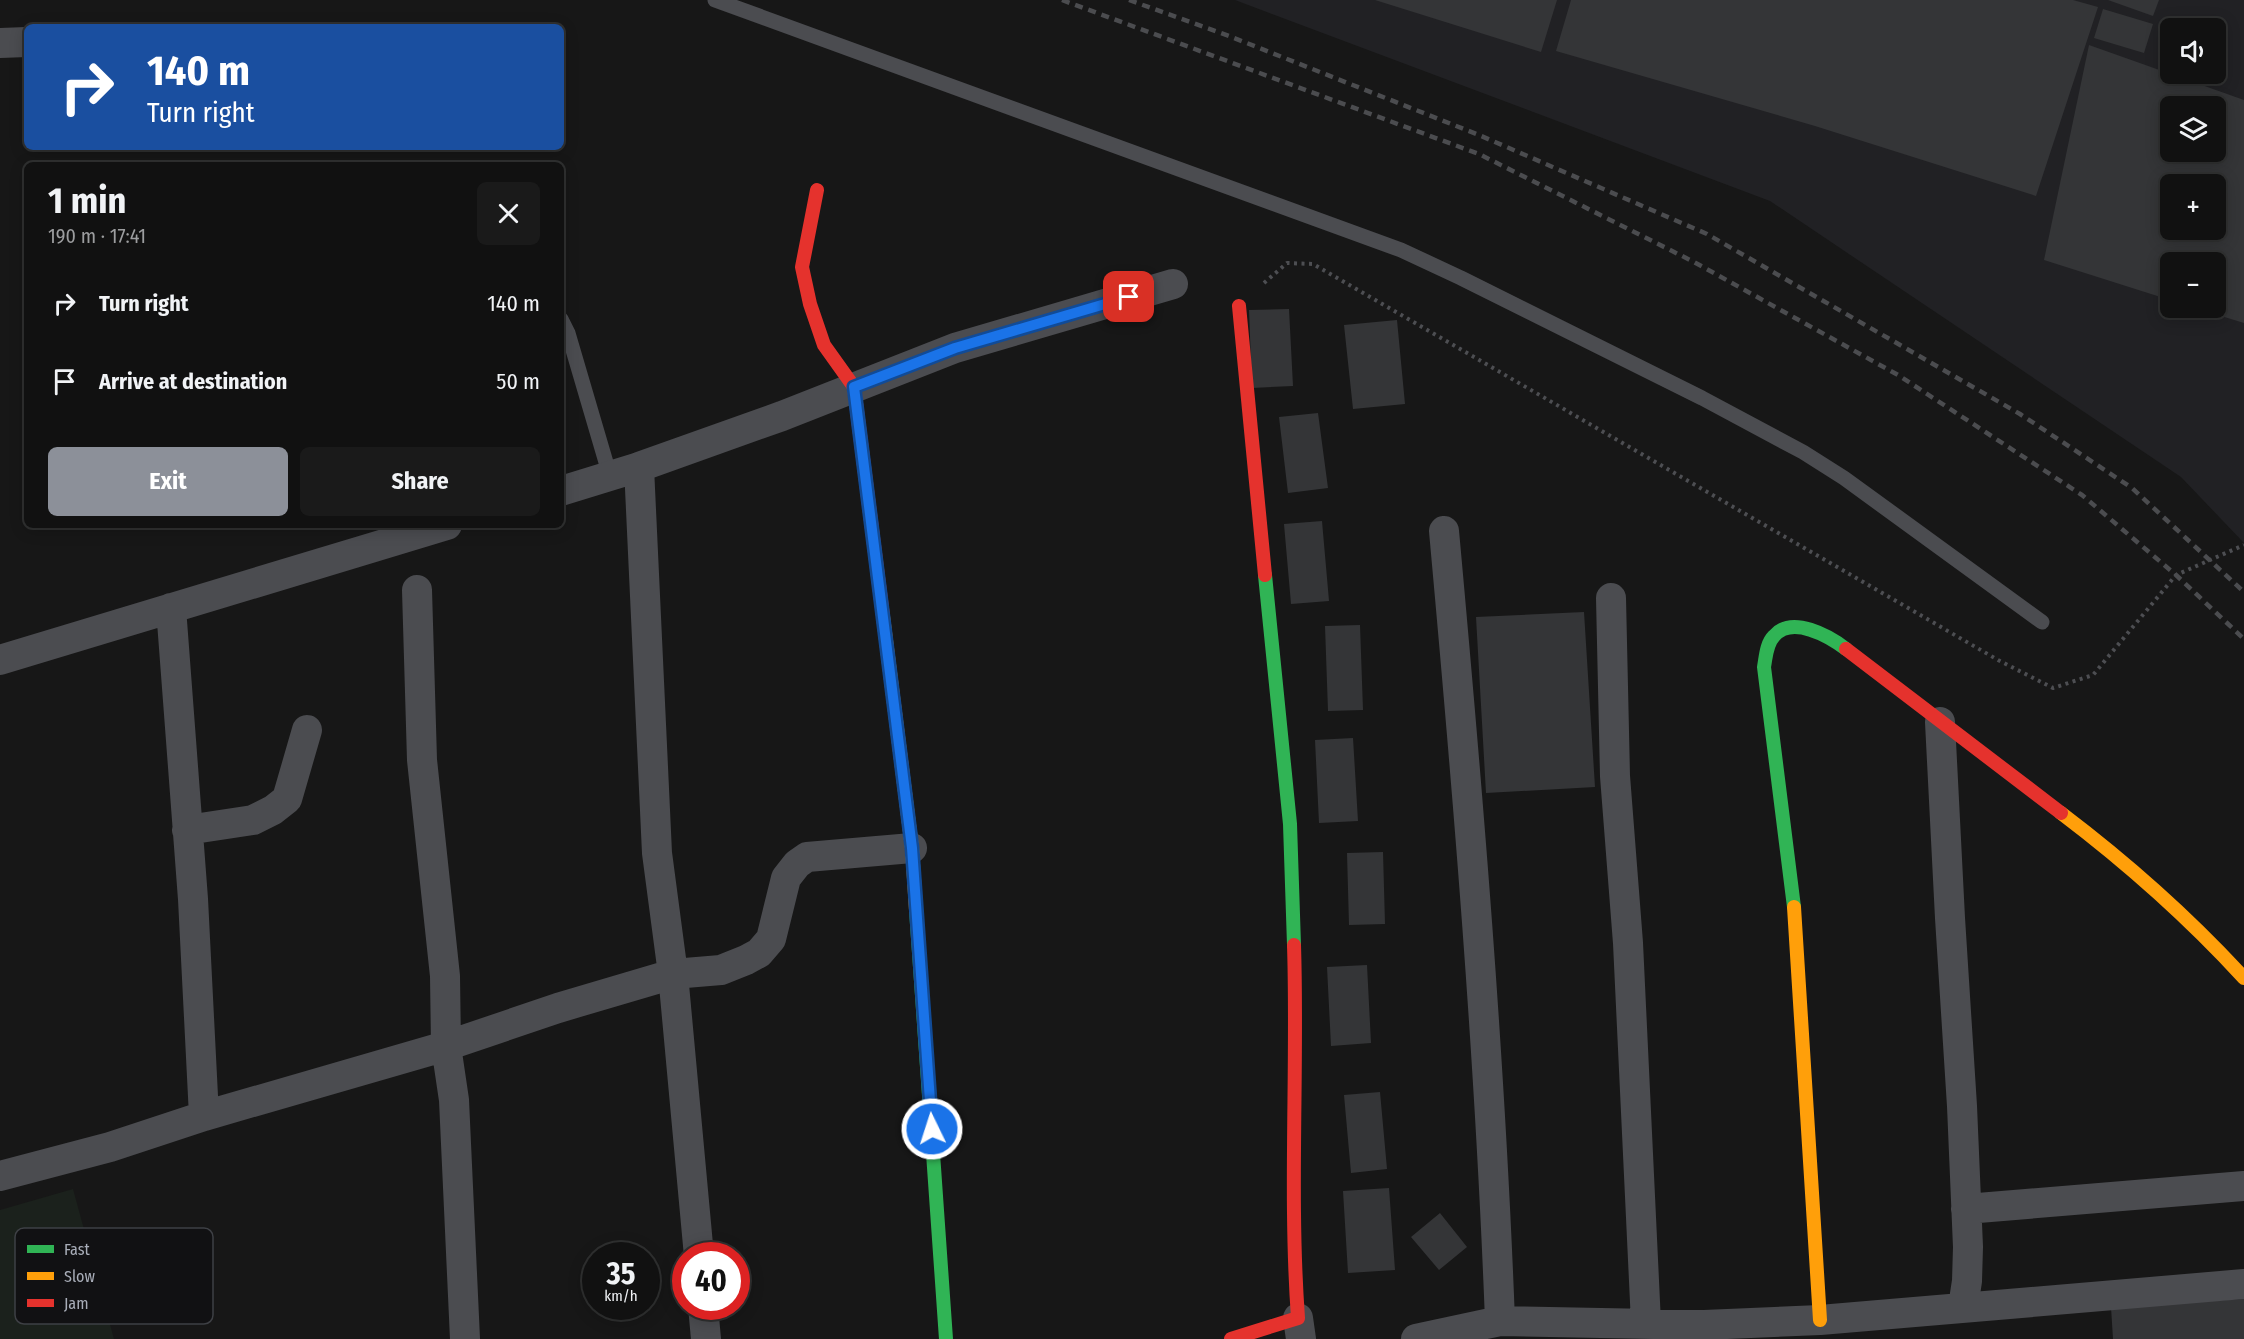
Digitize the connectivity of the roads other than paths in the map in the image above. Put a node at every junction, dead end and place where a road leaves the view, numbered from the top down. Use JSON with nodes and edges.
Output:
{"nodes":[{"id":1,"x":715,"y":0,"type":"edge"},
{"id":2,"x":24,"y":42,"type":"edge"},
{"id":3,"x":0,"y":43,"type":"edge"},
{"id":4,"x":817,"y":190,"type":"dead end"},
{"id":5,"x":1173,"y":284,"type":"dead end"},
{"id":6,"x":1239,"y":306,"type":"road end"},
{"id":7,"x":564,"y":326,"type":"edge"},
{"id":8,"x":854,"y":387,"type":"junction"},
{"id":9,"x":639,"y":467,"type":"junction"},
{"id":10,"x":610,"y":476,"type":"junction"},
{"id":11,"x":564,"y":490,"type":"edge"},
{"id":12,"x":437,"y":528,"type":"edge"},
{"id":13,"x":1444,"y":531,"type":"dead end"},
{"id":14,"x":417,"y":590,"type":"dead end"},
{"id":15,"x":1611,"y":598,"type":"dead end"},
{"id":16,"x":171,"y":608,"type":"junction"},
{"id":17,"x":2043,"y":622,"type":"dead end"},
{"id":18,"x":0,"y":660,"type":"edge"},
{"id":19,"x":1940,"y":722,"type":"junction"},
{"id":20,"x":308,"y":730,"type":"dead end"},
{"id":21,"x":187,"y":830,"type":"junction"},
{"id":22,"x":912,"y":848,"type":"junction"},
{"id":23,"x":673,"y":974,"type":"junction"},
{"id":24,"x":2244,"y":978,"type":"edge"},
{"id":25,"x":446,"y":1046,"type":"junction"},
{"id":26,"x":204,"y":1116,"type":"junction"},
{"id":27,"x":0,"y":1176,"type":"edge"},
{"id":28,"x":2244,"y":1186,"type":"edge"},
{"id":29,"x":1966,"y":1209,"type":"junction"},
{"id":30,"x":698,"y":1242,"type":"edge"},
{"id":31,"x":2244,"y":1284,"type":"edge"},
{"id":32,"x":1963,"y":1307,"type":"junction"},
{"id":33,"x":704,"y":1320,"type":"edge"},
{"id":34,"x":1820,"y":1320,"type":"junction"},
{"id":35,"x":1500,"y":1321,"type":"junction"},
{"id":36,"x":1646,"y":1323,"type":"junction"},
{"id":37,"x":1299,"y":1328,"type":"edge"},
{"id":38,"x":465,"y":1339,"type":"edge"},
{"id":39,"x":706,"y":1339,"type":"edge"},
{"id":40,"x":946,"y":1339,"type":"edge"},
{"id":41,"x":1231,"y":1339,"type":"edge"},
{"id":42,"x":1416,"y":1339,"type":"edge"}],
"edges":[{"from":1,"to":17,"type":"lane"},
{"from":2,"to":3,"type":"street"},
{"from":4,"to":8,"type":"street"},
{"from":5,"to":8,"type":"street"},
{"from":6,"to":37,"type":"street"},
{"from":7,"to":10,"type":"lane"},
{"from":8,"to":9,"type":"street"},
{"from":8,"to":22,"type":"street"},
{"from":9,"to":10,"type":"street"},
{"from":9,"to":23,"type":"street"},
{"from":10,"to":11,"type":"street"},
{"from":12,"to":16,"type":"street"},
{"from":13,"to":35,"type":"street"},
{"from":14,"to":25,"type":"street"},
{"from":15,"to":36,"type":"street"},
{"from":16,"to":18,"type":"street"},
{"from":16,"to":21,"type":"street"},
{"from":19,"to":24,"type":"street"},
{"from":19,"to":29,"type":"street"},
{"from":19,"to":34,"type":"street"},
{"from":20,"to":21,"type":"street"},
{"from":21,"to":26,"type":"street"},
{"from":22,"to":23,"type":"street"},
{"from":22,"to":40,"type":"street"},
{"from":23,"to":25,"type":"street"},
{"from":23,"to":30,"type":"street"},
{"from":25,"to":26,"type":"street"},
{"from":25,"to":38,"type":"street"},
{"from":26,"to":27,"type":"street"},
{"from":28,"to":29,"type":"street"},
{"from":29,"to":32,"type":"street"},
{"from":31,"to":32,"type":"street"},
{"from":32,"to":34,"type":"street"},
{"from":33,"to":39,"type":"street"},
{"from":34,"to":36,"type":"street"},
{"from":35,"to":36,"type":"street"},
{"from":35,"to":42,"type":"street"},
{"from":37,"to":41,"type":"street"}]}
